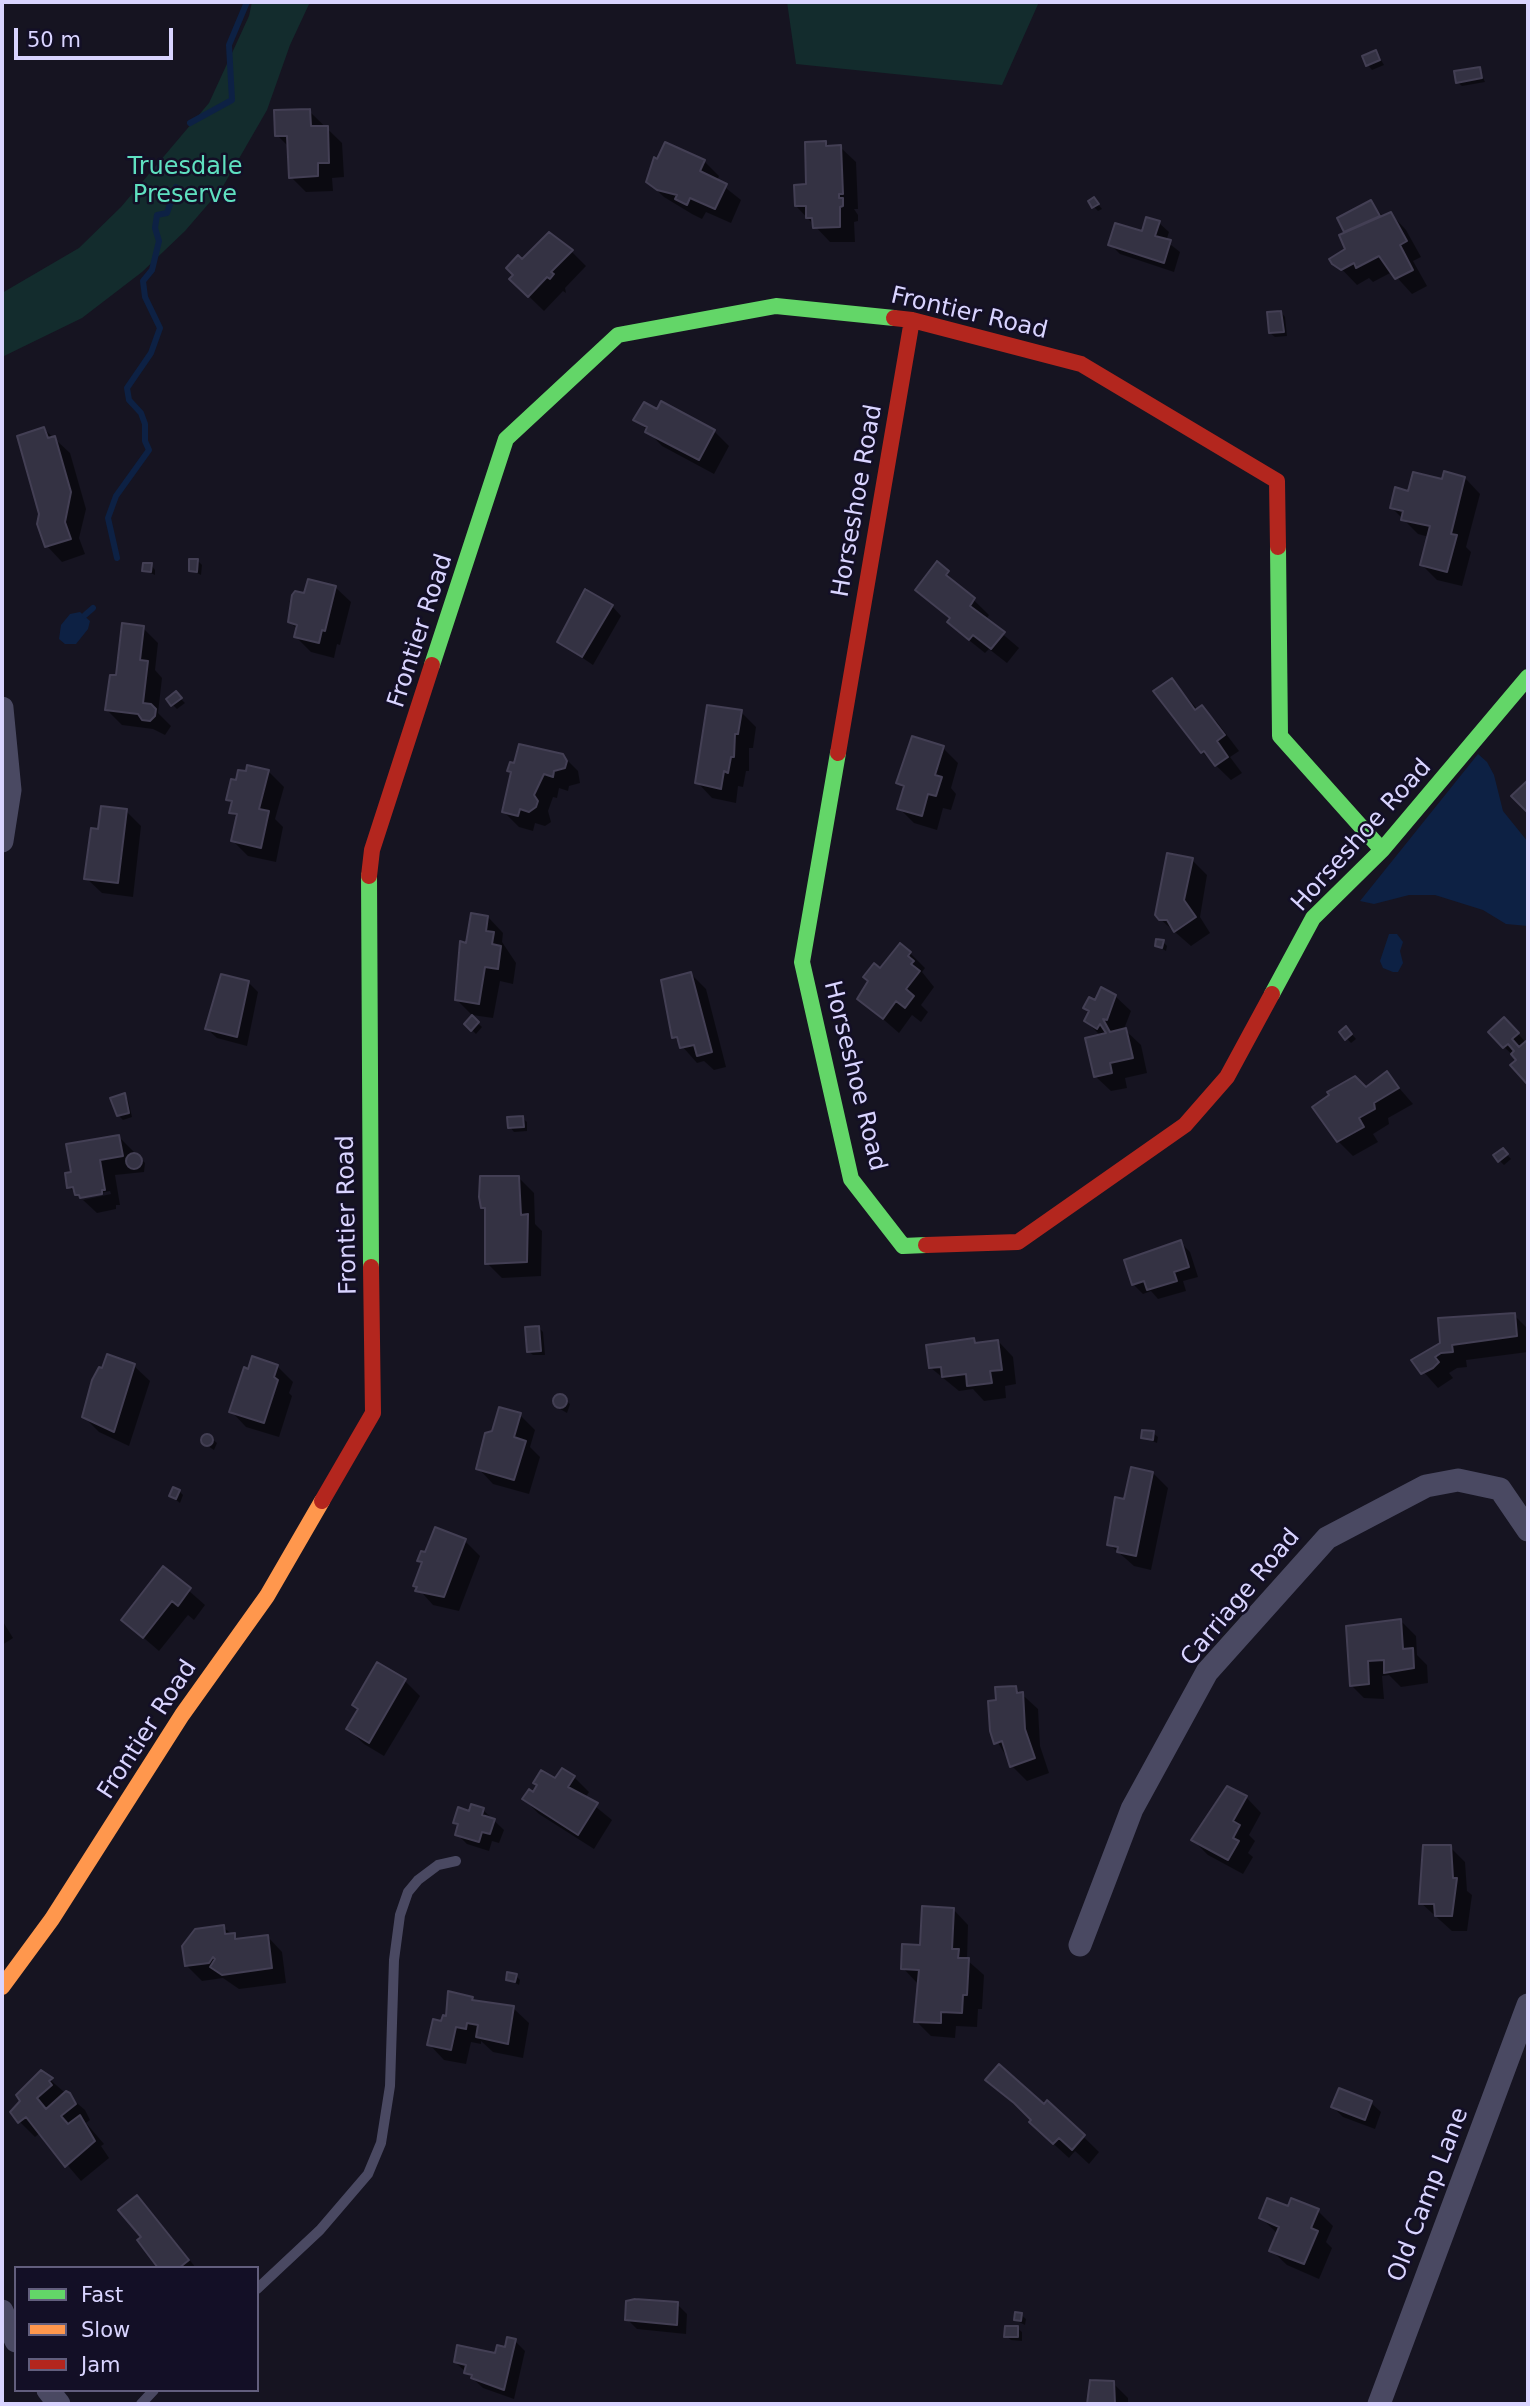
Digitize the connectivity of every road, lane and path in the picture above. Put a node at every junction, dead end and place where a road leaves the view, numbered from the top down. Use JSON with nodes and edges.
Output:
{"nodes":[{"id":1,"x":912,"y":320,"type":"junction"},
{"id":2,"x":1528,"y":677,"type":"edge"},
{"id":3,"x":2,"y":708,"type":"edge"},
{"id":4,"x":2,"y":841,"type":"edge"},
{"id":5,"x":1382,"y":850,"type":"junction"},
{"id":6,"x":1528,"y":1530,"type":"edge"},
{"id":7,"x":456,"y":1861,"type":"dead end"},
{"id":8,"x":1080,"y":1945,"type":"dead end"},
{"id":9,"x":2,"y":1987,"type":"edge"},
{"id":10,"x":1528,"y":2005,"type":"edge"},
{"id":11,"x":259,"y":2287,"type":"edge"},
{"id":12,"x":2,"y":2311,"type":"edge"},
{"id":13,"x":14,"y":2337,"type":"edge"},
{"id":14,"x":1379,"y":2404,"type":"edge"}],
"edges":[{"from":1,"to":5,"type":"street","name":"Frontier Road"},
{"from":1,"to":5,"type":"street","name":"Horseshoe Road"},
{"from":1,"to":9,"type":"street","name":"Frontier Road"},
{"from":2,"to":5,"type":"street","name":"Horseshoe Road"},
{"from":3,"to":4,"type":"street"},
{"from":6,"to":8,"type":"street","name":"Carriage Road"},
{"from":7,"to":11,"type":"lane"},
{"from":10,"to":14,"type":"street","name":"Old Camp Lane"},
{"from":12,"to":13,"type":"street"}]}
